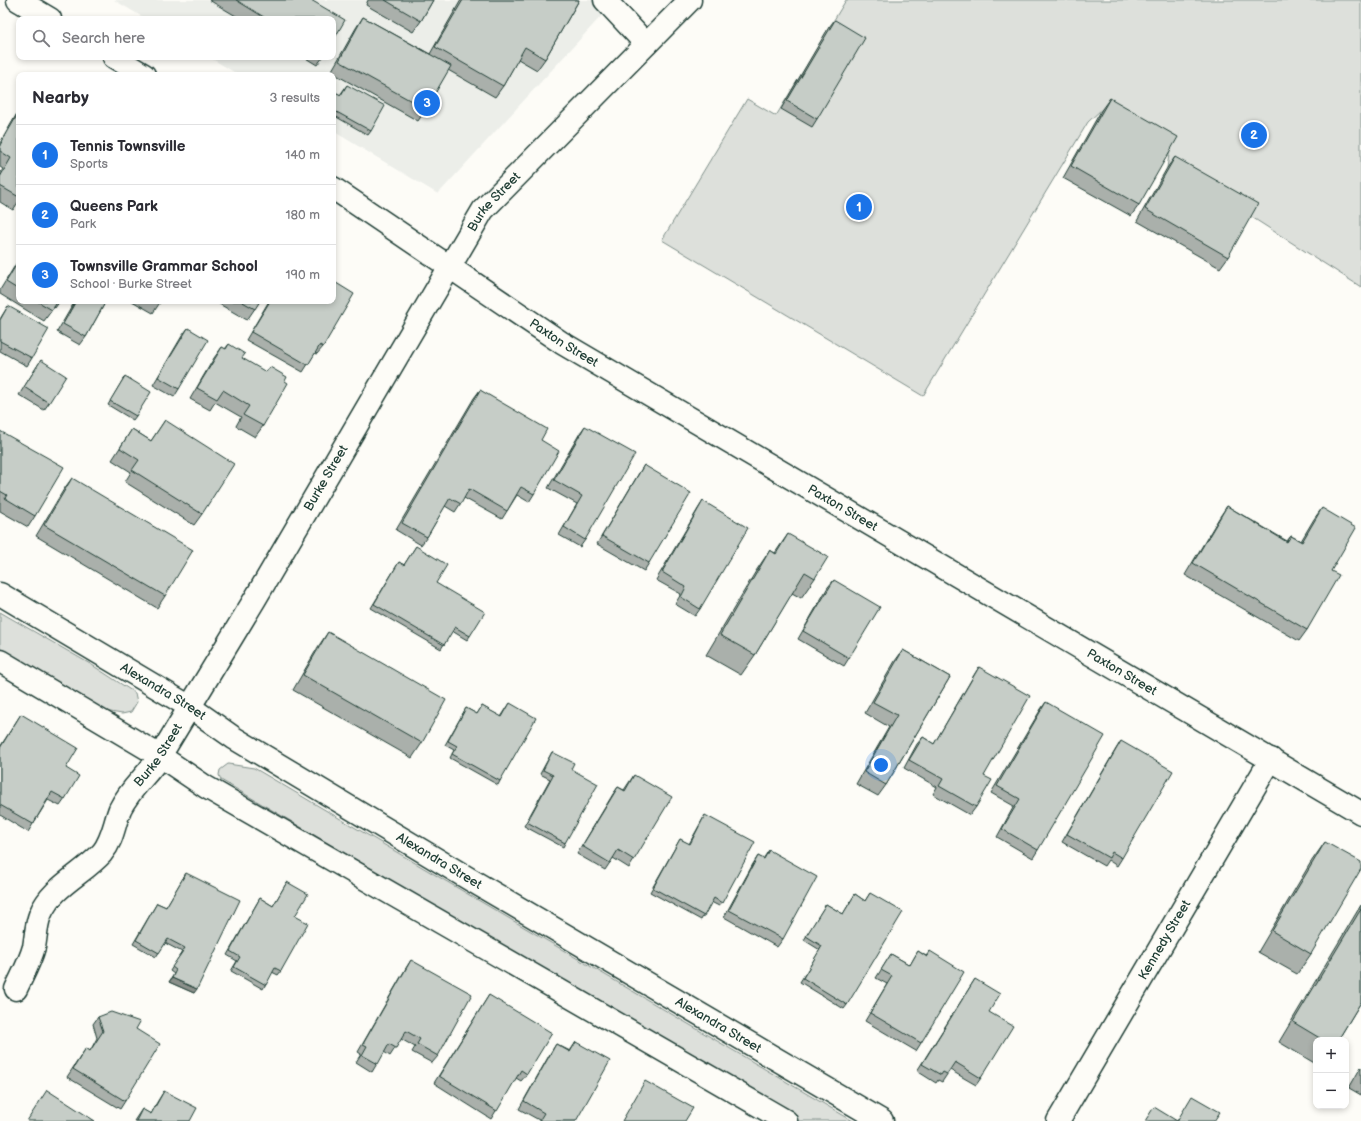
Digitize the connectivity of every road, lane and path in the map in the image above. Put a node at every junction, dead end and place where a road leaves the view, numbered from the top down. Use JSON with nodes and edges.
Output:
{"nodes":[{"id":1,"x":605,"y":0,"type":"edge"},
{"id":2,"x":690,"y":0,"type":"edge"},
{"id":3,"x":28,"y":3,"type":"edge"},
{"id":4,"x":46,"y":16,"type":"edge"},
{"id":5,"x":646,"y":44,"type":"junction"},
{"id":6,"x":119,"y":60,"type":"edge"},
{"id":7,"x":139,"y":72,"type":"edge"},
{"id":8,"x":336,"y":190,"type":"edge"},
{"id":9,"x":450,"y":267,"type":"junction"},
{"id":10,"x":0,"y":594,"type":"edge"},
{"id":11,"x":0,"y":661,"type":"edge"},
{"id":12,"x":190,"y":707,"type":"junction"},
{"id":13,"x":160,"y":756,"type":"junction"},
{"id":14,"x":1270,"y":759,"type":"junction"},
{"id":15,"x":1361,"y":813,"type":"edge"},
{"id":16,"x":16,"y":990,"type":"dead end"},
{"id":17,"x":786,"y":1121,"type":"edge"},
{"id":18,"x":882,"y":1121,"type":"edge"},
{"id":19,"x":1058,"y":1121,"type":"edge"}],
"edges":[{"from":1,"to":5,"type":"street"},
{"from":2,"to":5,"type":"street","name":"Burke Street"},
{"from":3,"to":4,"type":"street"},
{"from":5,"to":9,"type":"street","name":"Burke Street"},
{"from":6,"to":7,"type":"street"},
{"from":8,"to":9,"type":"street","name":"Paxton Street"},
{"from":9,"to":12,"type":"street","name":"Burke Street"},
{"from":9,"to":14,"type":"street","name":"Paxton Street"},
{"from":10,"to":12,"type":"street","name":"Alexandra Street"},
{"from":11,"to":13,"type":"street"},
{"from":12,"to":13,"type":"street","name":"Burke Street"},
{"from":12,"to":18,"type":"street","name":"Alexandra Street"},
{"from":13,"to":16,"type":"street","name":"Burke Street"},
{"from":13,"to":17,"type":"street"},
{"from":14,"to":15,"type":"street","name":"Paxton Street"},
{"from":14,"to":19,"type":"street","name":"Kennedy Street"}]}
